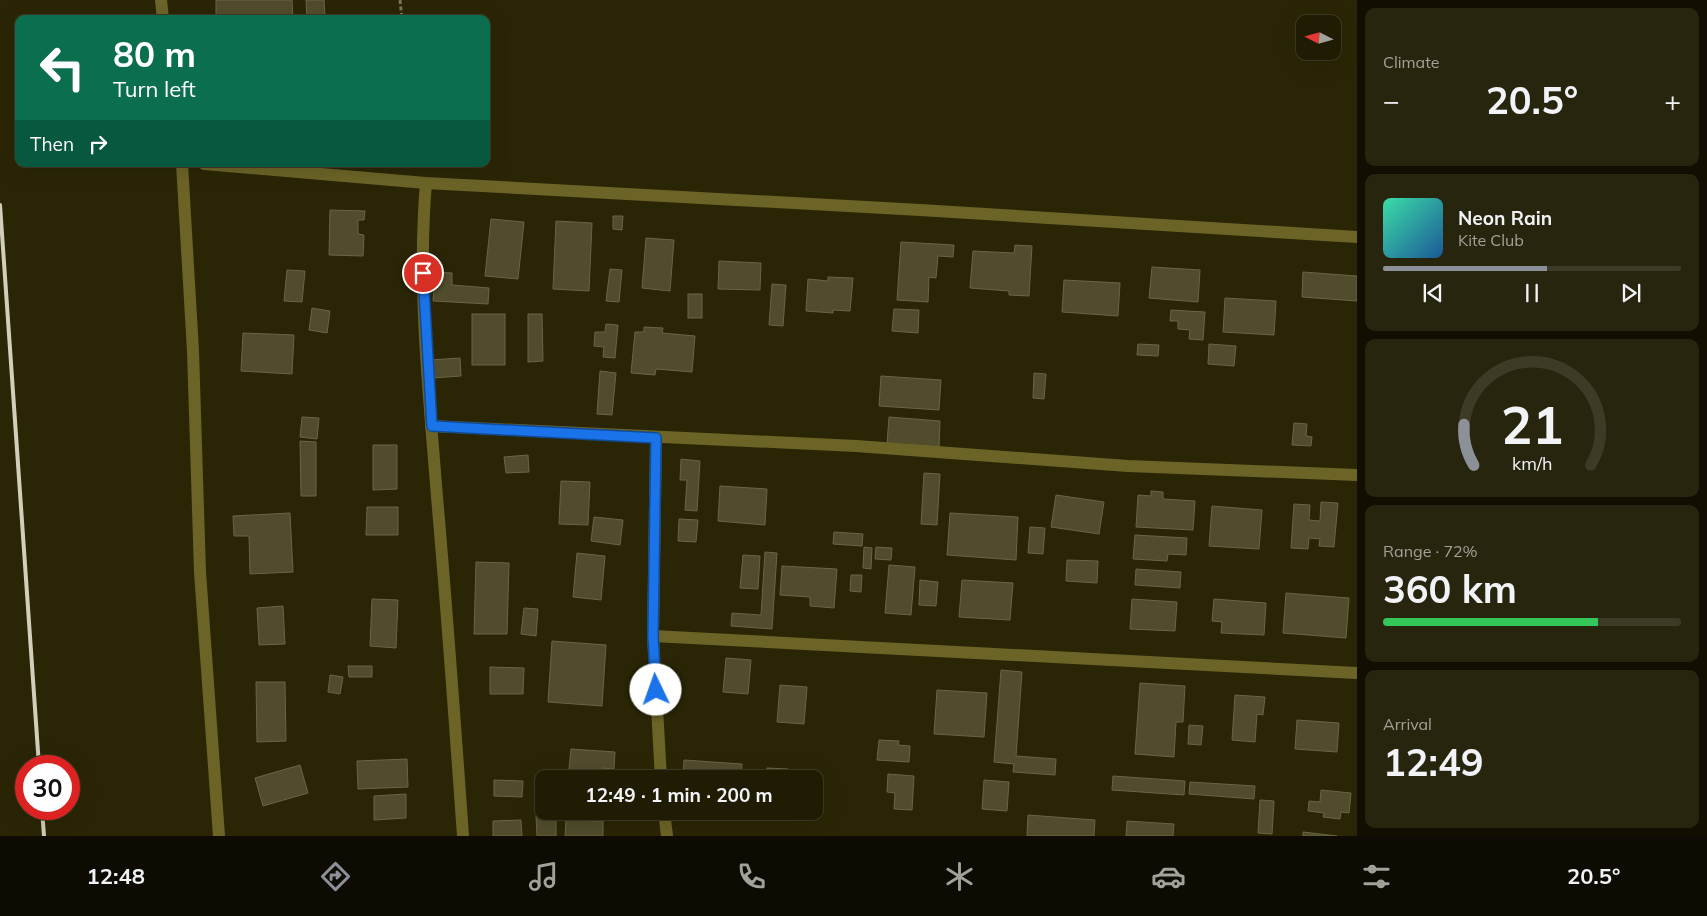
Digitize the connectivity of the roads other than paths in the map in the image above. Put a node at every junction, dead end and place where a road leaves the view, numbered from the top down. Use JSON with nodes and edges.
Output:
{"nodes":[{"id":1,"x":161,"y":0,"type":"edge"},
{"id":2,"x":163,"y":15,"type":"edge"},
{"id":3,"x":182,"y":167,"type":"edge"},
{"id":4,"x":237,"y":167,"type":"edge"},
{"id":5,"x":426,"y":184,"type":"junction"},
{"id":6,"x":1357,"y":237,"type":"edge"},
{"id":7,"x":432,"y":426,"type":"junction"},
{"id":8,"x":656,"y":438,"type":"junction"},
{"id":9,"x":1357,"y":475,"type":"edge"},
{"id":10,"x":653,"y":636,"type":"junction"},
{"id":11,"x":1357,"y":673,"type":"edge"},
{"id":12,"x":660,"y":770,"type":"edge"},
{"id":13,"x":665,"y":820,"type":"edge"},
{"id":14,"x":219,"y":836,"type":"edge"},
{"id":15,"x":463,"y":836,"type":"edge"},
{"id":16,"x":667,"y":836,"type":"edge"}],
"edges":[{"from":1,"to":2,"type":"street"},
{"from":3,"to":14,"type":"street"},
{"from":4,"to":5,"type":"street"},
{"from":5,"to":6,"type":"street"},
{"from":5,"to":7,"type":"street"},
{"from":7,"to":8,"type":"street"},
{"from":7,"to":15,"type":"street"},
{"from":8,"to":9,"type":"street"},
{"from":8,"to":10,"type":"street"},
{"from":10,"to":11,"type":"street"},
{"from":10,"to":12,"type":"street"},
{"from":13,"to":16,"type":"street"}]}
